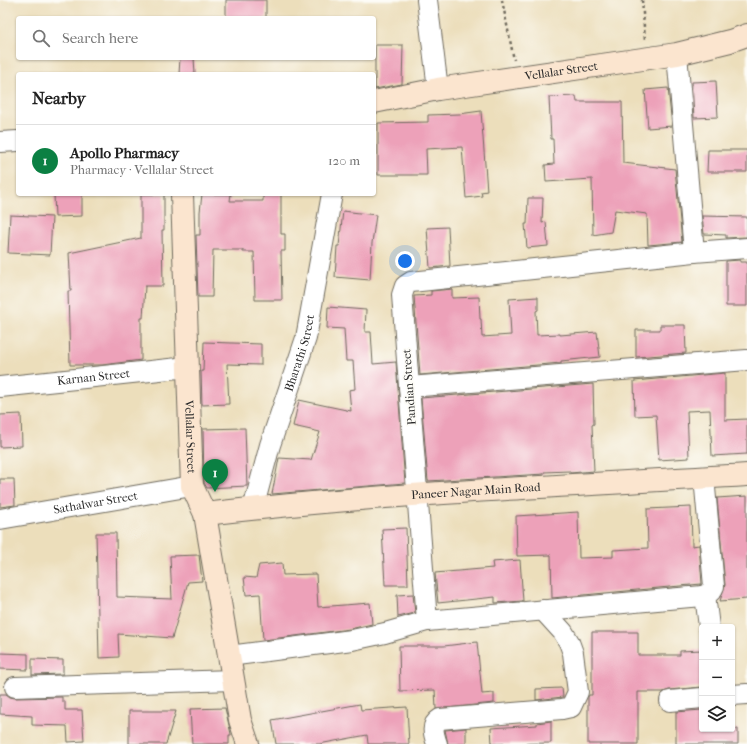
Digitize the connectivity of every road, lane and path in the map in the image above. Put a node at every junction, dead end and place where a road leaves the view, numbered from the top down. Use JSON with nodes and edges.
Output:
{"nodes":[{"id":1,"x":428,"y":0,"type":"edge"},
{"id":2,"x":502,"y":0,"type":"edge"},
{"id":3,"x":642,"y":0,"type":"edge"},
{"id":4,"x":747,"y":35,"type":"edge"},
{"id":5,"x":677,"y":54,"type":"junction"},
{"id":6,"x":647,"y":59,"type":"junction"},
{"id":7,"x":518,"y":77,"type":"junction"},
{"id":8,"x":438,"y":89,"type":"junction"},
{"id":9,"x":376,"y":102,"type":"edge"},
{"id":10,"x":16,"y":141,"type":"edge"},
{"id":11,"x":0,"y":142,"type":"edge"},
{"id":12,"x":182,"y":196,"type":"edge"},
{"id":13,"x":332,"y":196,"type":"edge"},
{"id":14,"x":747,"y":248,"type":"edge"},
{"id":15,"x":694,"y":252,"type":"junction"},
{"id":16,"x":747,"y":360,"type":"edge"},
{"id":17,"x":188,"y":367,"type":"junction"},
{"id":18,"x":0,"y":387,"type":"edge"},
{"id":19,"x":409,"y":387,"type":"junction"},
{"id":20,"x":747,"y":475,"type":"edge"},
{"id":21,"x":704,"y":477,"type":"junction"},
{"id":22,"x":192,"y":486,"type":"junction"},
{"id":23,"x":417,"y":495,"type":"junction"},
{"id":24,"x":254,"y":509,"type":"junction"},
{"id":25,"x":205,"y":514,"type":"junction"},
{"id":26,"x":0,"y":519,"type":"edge"},
{"id":27,"x":706,"y":595,"type":"junction"},
{"id":28,"x":543,"y":610,"type":"junction"},
{"id":29,"x":427,"y":621,"type":"junction"},
{"id":30,"x":709,"y":624,"type":"edge"},
{"id":31,"x":229,"y":656,"type":"junction"},
{"id":32,"x":233,"y":680,"type":"junction"},
{"id":33,"x":15,"y":687,"type":"dead end"},
{"id":34,"x":747,"y":694,"type":"edge"},
{"id":35,"x":735,"y":695,"type":"edge"},
{"id":36,"x":699,"y":698,"type":"edge"},
{"id":37,"x":670,"y":701,"type":"dead end"},
{"id":38,"x":248,"y":744,"type":"edge"},
{"id":39,"x":437,"y":744,"type":"edge"}],
"edges":[{"from":1,"to":8,"type":"street"},
{"from":2,"to":7,"type":"path"},
{"from":3,"to":6,"type":"path"},
{"from":4,"to":5,"type":"street","name":"Vellalar Street"},
{"from":5,"to":6,"type":"street","name":"Vellalar Street"},
{"from":5,"to":15,"type":"street"},
{"from":6,"to":7,"type":"street","name":"Vellalar Street"},
{"from":7,"to":8,"type":"street","name":"Vellalar Street"},
{"from":8,"to":9,"type":"street","name":"Vellalar Street"},
{"from":10,"to":11,"type":"street"},
{"from":12,"to":17,"type":"street","name":"Vellalar Street"},
{"from":13,"to":24,"type":"street","name":"Bharathi Street"},
{"from":14,"to":15,"type":"street"},
{"from":15,"to":19,"type":"street","name":"Pandian Street"},
{"from":16,"to":19,"type":"street"},
{"from":17,"to":18,"type":"street","name":"Karnan Street"},
{"from":17,"to":22,"type":"street","name":"Vellalar Street"},
{"from":19,"to":23,"type":"street","name":"Pandian Street"},
{"from":20,"to":21,"type":"street","name":"Paneer Nagar Main Road"},
{"from":21,"to":23,"type":"street","name":"Paneer Nagar Main Road"},
{"from":21,"to":27,"type":"street"},
{"from":22,"to":25,"type":"street","name":"Vellalar Street"},
{"from":22,"to":26,"type":"street","name":"Sathalwar Street"},
{"from":23,"to":24,"type":"street","name":"Paneer Nagar Main Road"},
{"from":23,"to":29,"type":"street","name":"Pandian Street"},
{"from":24,"to":25,"type":"street","name":"Paneer Nagar Main Road"},
{"from":25,"to":31,"type":"street","name":"Vellalar Street"},
{"from":27,"to":28,"type":"street"},
{"from":27,"to":30,"type":"street"},
{"from":28,"to":29,"type":"street"},
{"from":28,"to":39,"type":"street"},
{"from":29,"to":31,"type":"street"},
{"from":31,"to":32,"type":"street","name":"Vellalar Street"},
{"from":32,"to":33,"type":"street"},
{"from":32,"to":38,"type":"street","name":"Vellalar Street"},
{"from":34,"to":35,"type":"street"},
{"from":36,"to":37,"type":"street"}]}
